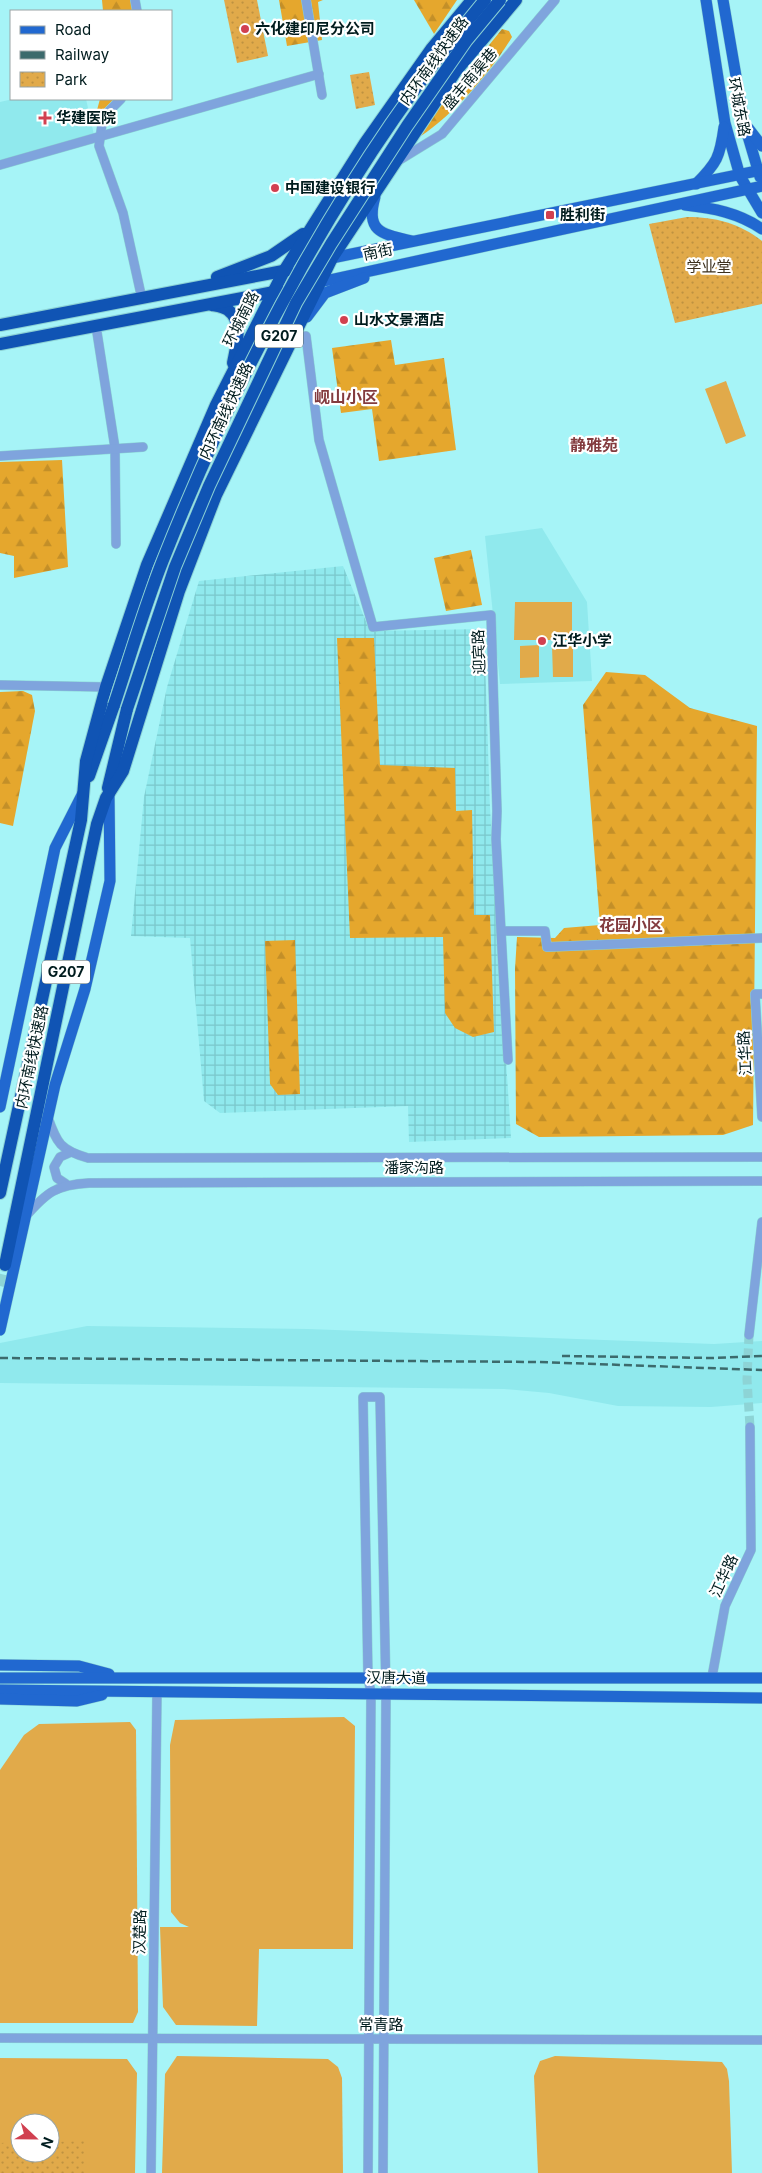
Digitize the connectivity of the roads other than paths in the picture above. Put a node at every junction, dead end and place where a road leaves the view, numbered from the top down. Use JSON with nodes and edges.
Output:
{"nodes":[{"id":1,"x":306,"y":0,"type":"edge"},
{"id":2,"x":472,"y":0,"type":"edge"},
{"id":3,"x":485,"y":0,"type":"edge"},
{"id":4,"x":500,"y":0,"type":"edge"},
{"id":5,"x":516,"y":0,"type":"edge"},
{"id":6,"x":555,"y":0,"type":"edge"},
{"id":7,"x":706,"y":0,"type":"edge"},
{"id":8,"x":723,"y":0,"type":"edge"},
{"id":9,"x":318,"y":74,"type":"junction"},
{"id":10,"x":322,"y":95,"type":"dead end"},
{"id":11,"x":120,"y":100,"type":"edge"},
{"id":12,"x":725,"y":123,"type":"junction"},
{"id":13,"x":744,"y":123,"type":"junction"},
{"id":14,"x":99,"y":136,"type":"junction"},
{"id":15,"x":762,"y":146,"type":"edge"},
{"id":16,"x":396,"y":163,"type":"junction"},
{"id":17,"x":0,"y":165,"type":"edge"},
{"id":18,"x":760,"y":174,"type":"edge"},
{"id":19,"x":740,"y":176,"type":"junction"},
{"id":20,"x":696,"y":184,"type":"junction"},
{"id":21,"x":762,"y":186,"type":"edge"},
{"id":22,"x":747,"y":189,"type":"junction"},
{"id":23,"x":377,"y":190,"type":"junction"},
{"id":24,"x":334,"y":192,"type":"junction"},
{"id":25,"x":674,"y":204,"type":"junction"},
{"id":26,"x":762,"y":213,"type":"edge"},
{"id":27,"x":762,"y":230,"type":"edge"},
{"id":28,"x":416,"y":242,"type":"junction"},
{"id":29,"x":332,"y":258,"type":"junction"},
{"id":30,"x":397,"y":265,"type":"junction"},
{"id":31,"x":284,"y":271,"type":"junction"},
{"id":32,"x":320,"y":282,"type":"junction"},
{"id":33,"x":273,"y":292,"type":"junction"},
{"id":34,"x":173,"y":293,"type":"junction"},
{"id":35,"x":142,"y":299,"type":"junction"},
{"id":36,"x":212,"y":305,"type":"junction"},
{"id":37,"x":0,"y":324,"type":"edge"},
{"id":38,"x":96,"y":326,"type":"junction"},
{"id":39,"x":294,"y":335,"type":"junction"},
{"id":40,"x":6,"y":343,"type":"edge"},
{"id":41,"x":0,"y":353,"type":"edge"},
{"id":42,"x":229,"y":380,"type":"junction"},
{"id":43,"x":143,"y":447,"type":"dead end"},
{"id":44,"x":115,"y":448,"type":"junction"},
{"id":45,"x":0,"y":456,"type":"edge"},
{"id":46,"x":116,"y":544,"type":"dead end"},
{"id":47,"x":0,"y":685,"type":"edge"},
{"id":48,"x":106,"y":687,"type":"junction"},
{"id":49,"x":83,"y":792,"type":"junction"},
{"id":50,"x":107,"y":795,"type":"junction"},
{"id":51,"x":502,"y":931,"type":"junction"},
{"id":52,"x":762,"y":938,"type":"edge"},
{"id":53,"x":762,"y":994,"type":"edge"},
{"id":54,"x":508,"y":1060,"type":"dead end"},
{"id":55,"x":8,"y":1070,"type":"junction"},
{"id":56,"x":26,"y":1073,"type":"junction"},
{"id":57,"x":0,"y":1107,"type":"edge"},
{"id":58,"x":762,"y":1117,"type":"edge"},
{"id":59,"x":48,"y":1118,"type":"junction"},
{"id":60,"x":69,"y":1153,"type":"junction"},
{"id":61,"x":762,"y":1157,"type":"edge"},
{"id":62,"x":762,"y":1181,"type":"edge"},
{"id":63,"x":66,"y":1184,"type":"junction"},
{"id":64,"x":0,"y":1193,"type":"edge"},
{"id":65,"x":26,"y":1216,"type":"junction"},
{"id":66,"x":762,"y":1223,"type":"edge"},
{"id":67,"x":5,"y":1265,"type":"dead end"},
{"id":68,"x":0,"y":1330,"type":"edge"},
{"id":69,"x":749,"y":1335,"type":"tunnel mouth"},
{"id":70,"x":750,"y":1427,"type":"tunnel mouth"},
{"id":71,"x":762,"y":1548,"type":"edge"},
{"id":72,"x":751,"y":1550,"type":"junction"},
{"id":73,"x":0,"y":1666,"type":"edge"},
{"id":74,"x":384,"y":1677,"type":"junction"},
{"id":75,"x":712,"y":1677,"type":"junction"},
{"id":76,"x":0,"y":1678,"type":"edge"},
{"id":77,"x":122,"y":1678,"type":"junction"},
{"id":78,"x":368,"y":1678,"type":"junction"},
{"id":79,"x":762,"y":1678,"type":"edge"},
{"id":80,"x":0,"y":1690,"type":"edge"},
{"id":81,"x":120,"y":1690,"type":"junction"},
{"id":82,"x":157,"y":1691,"type":"junction"},
{"id":83,"x":371,"y":1693,"type":"junction"},
{"id":84,"x":386,"y":1693,"type":"junction"},
{"id":85,"x":762,"y":1698,"type":"edge"},
{"id":86,"x":0,"y":1699,"type":"edge"},
{"id":87,"x":0,"y":2038,"type":"edge"},
{"id":88,"x":152,"y":2039,"type":"junction"},
{"id":89,"x":368,"y":2039,"type":"junction"},
{"id":90,"x":383,"y":2039,"type":"junction"},
{"id":91,"x":762,"y":2040,"type":"edge"},
{"id":92,"x":151,"y":2173,"type":"edge"},
{"id":93,"x":368,"y":2173,"type":"edge"},
{"id":94,"x":383,"y":2173,"type":"edge"}],
"edges":[{"from":1,"to":9,"type":"street"},
{"from":2,"to":24,"type":"highway","name":"环城南路","number":"G207"},
{"from":3,"to":49,"type":"highway","name":"内环南线快速路","number":"G207","bridge":true},
{"from":4,"to":50,"type":"highway","name":"内环南线快速路","number":"G207","bridge":true},
{"from":5,"to":16,"type":"highway"},
{"from":6,"to":16,"type":"street","name":"盛丰南渠巷"},
{"from":7,"to":12,"type":"main road","name":"环城东路"},
{"from":8,"to":13,"type":"main road","name":"环城东路"},
{"from":9,"to":10,"type":"street"},
{"from":9,"to":14,"type":"street"},
{"from":11,"to":14,"type":"street"},
{"from":12,"to":19,"type":"main road","name":"环城东路"},
{"from":12,"to":20,"type":"main road"},
{"from":13,"to":15,"type":"main road"},
{"from":13,"to":18,"type":"main road","name":"环城东路"},
{"from":14,"to":17,"type":"street"},
{"from":14,"to":35,"type":"street"},
{"from":16,"to":23,"type":"highway"},
{"from":18,"to":19,"type":"main road","name":"南街"},
{"from":19,"to":20,"type":"main road","name":"南街"},
{"from":19,"to":22,"type":"main road","name":"环城东路"},
{"from":20,"to":28,"type":"main road","name":"南街"},
{"from":21,"to":22,"type":"main road","name":"南街"},
{"from":22,"to":25,"type":"main road","name":"南街"},
{"from":22,"to":26,"type":"main road","name":"环城东路"},
{"from":23,"to":28,"type":"main road"},
{"from":23,"to":29,"type":"highway"},
{"from":24,"to":31,"type":"highway","name":"环城南路","number":"G207"},
{"from":24,"to":34,"type":"highway"},
{"from":25,"to":27,"type":"main road"},
{"from":25,"to":30,"type":"main road","name":"南街"},
{"from":28,"to":29,"type":"main road","name":"南街"},
{"from":29,"to":31,"type":"highway","name":"南街"},
{"from":29,"to":32,"type":"highway"},
{"from":30,"to":32,"type":"main road","name":"南街"},
{"from":30,"to":39,"type":"main road"},
{"from":31,"to":33,"type":"highway","name":"环城南路","number":"G207"},
{"from":31,"to":34,"type":"highway","name":"南街"},
{"from":32,"to":33,"type":"highway","name":"南街"},
{"from":32,"to":39,"type":"highway"},
{"from":33,"to":36,"type":"highway","name":"南街"},
{"from":33,"to":42,"type":"highway","name":"环城南路","number":"G207"},
{"from":34,"to":35,"type":"highway","name":"南街"},
{"from":35,"to":37,"type":"highway","name":"南街"},
{"from":36,"to":38,"type":"highway","name":"南街"},
{"from":36,"to":42,"type":"highway"},
{"from":38,"to":40,"type":"highway","name":"南街"},
{"from":38,"to":44,"type":"street"},
{"from":39,"to":50,"type":"highway","name":"内环南线快速路","number":"G207"},
{"from":39,"to":51,"type":"street","name":"迎宾路"},
{"from":40,"to":41,"type":"street"},
{"from":42,"to":48,"type":"highway","name":"环城南路","number":"G207"},
{"from":43,"to":44,"type":"street"},
{"from":44,"to":45,"type":"street"},
{"from":44,"to":46,"type":"street"},
{"from":47,"to":48,"type":"street"},
{"from":48,"to":49,"type":"highway","name":"内环南线快速路","number":"G207"},
{"from":49,"to":55,"type":"main road"},
{"from":49,"to":56,"type":"highway","name":"内环南线快速路","number":"G207"},
{"from":50,"to":59,"type":"main road"},
{"from":50,"to":67,"type":"highway","name":"内环南线快速路","number":"G207"},
{"from":51,"to":52,"type":"street"},
{"from":51,"to":54,"type":"street","name":"迎宾路"},
{"from":53,"to":58,"type":"street","name":"江华路"},
{"from":55,"to":56,"type":"main road"},
{"from":55,"to":57,"type":"main road"},
{"from":56,"to":64,"type":"highway","name":"内环南线快速路","number":"G207"},
{"from":59,"to":60,"type":"street"},
{"from":59,"to":65,"type":"main road"},
{"from":60,"to":61,"type":"street","name":"潘家沟路"},
{"from":60,"to":63,"type":"street"},
{"from":62,"to":63,"type":"street","name":"潘家沟路"},
{"from":63,"to":65,"type":"street"},
{"from":65,"to":68,"type":"main road"},
{"from":66,"to":69,"type":"street"},
{"from":70,"to":72,"type":"street","name":"江华路"},
{"from":71,"to":72,"type":"street"},
{"from":72,"to":75,"type":"street","name":"江华路"},
{"from":73,"to":77,"type":"main road"},
{"from":74,"to":75,"type":"main road","name":"汉唐大道"},
{"from":74,"to":78,"type":"main road","name":"汉唐大道"},
{"from":74,"to":78,"type":"street"},
{"from":74,"to":84,"type":"street"},
{"from":75,"to":79,"type":"main road","name":"汉唐大道"},
{"from":76,"to":77,"type":"main road","name":"汉唐大道"},
{"from":77,"to":78,"type":"main road","name":"汉唐大道"},
{"from":78,"to":83,"type":"street"},
{"from":80,"to":81,"type":"main road","name":"汉唐大道"},
{"from":81,"to":82,"type":"main road","name":"汉唐大道"},
{"from":81,"to":86,"type":"main road"},
{"from":82,"to":83,"type":"main road","name":"汉唐大道"},
{"from":82,"to":88,"type":"street","name":"汉楚路"},
{"from":83,"to":84,"type":"main road","name":"汉唐大道"},
{"from":83,"to":89,"type":"street"},
{"from":84,"to":85,"type":"main road","name":"汉唐大道"},
{"from":84,"to":90,"type":"street"},
{"from":87,"to":88,"type":"street","name":"常青路"},
{"from":88,"to":89,"type":"street","name":"常青路"},
{"from":88,"to":92,"type":"street","name":"汉楚路"},
{"from":89,"to":90,"type":"street","name":"常青路"},
{"from":89,"to":93,"type":"street"},
{"from":90,"to":91,"type":"street","name":"常青路"},
{"from":90,"to":94,"type":"street"}]}
